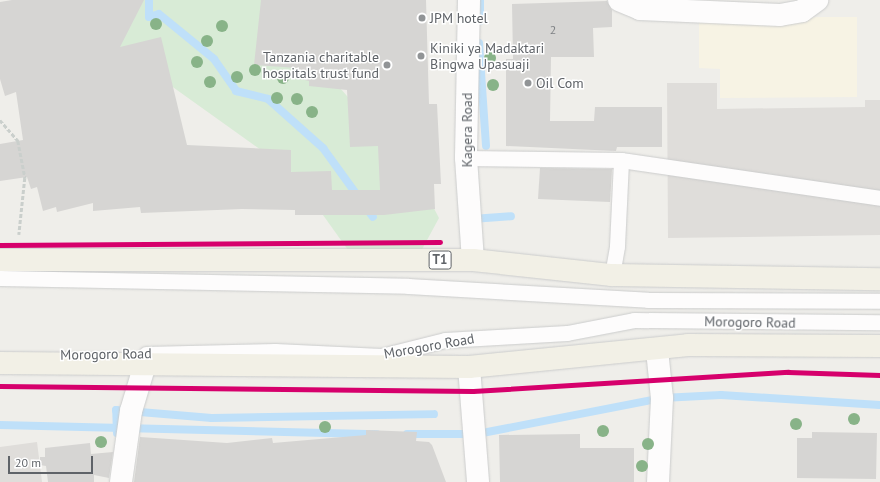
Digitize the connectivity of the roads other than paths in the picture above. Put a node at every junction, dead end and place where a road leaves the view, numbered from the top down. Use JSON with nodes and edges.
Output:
{"nodes":[{"id":1,"x":469,"y":0,"type":"edge"},
{"id":2,"x":619,"y":0,"type":"edge"},
{"id":3,"x":818,"y":0,"type":"edge"},
{"id":4,"x":466,"y":158,"type":"junction"},
{"id":5,"x":621,"y":160,"type":"junction"},
{"id":6,"x":880,"y":198,"type":"edge"},
{"id":7,"x":0,"y":260,"type":"edge"},
{"id":8,"x":473,"y":260,"type":"junction"},
{"id":9,"x":612,"y":275,"type":"junction"},
{"id":10,"x":0,"y":278,"type":"edge"},
{"id":11,"x":880,"y":279,"type":"edge"},
{"id":12,"x":880,"y":301,"type":"edge"},
{"id":13,"x":880,"y":322,"type":"edge"},
{"id":14,"x":880,"y":346,"type":"edge"},
{"id":15,"x":657,"y":350,"type":"junction"},
{"id":16,"x":0,"y":354,"type":"edge"},
{"id":17,"x":0,"y":363,"type":"edge"},
{"id":18,"x":145,"y":364,"type":"junction"},
{"id":19,"x":469,"y":367,"type":"junction"},
{"id":20,"x":121,"y":482,"type":"edge"},
{"id":21,"x":478,"y":482,"type":"edge"},
{"id":22,"x":658,"y":482,"type":"edge"}],
"edges":[{"from":1,"to":4,"type":"street","name":"Kagera Road"},
{"from":2,"to":3,"type":"street"},
{"from":4,"to":5,"type":"lane"},
{"from":4,"to":8,"type":"street","name":"Kagera Road"},
{"from":5,"to":6,"type":"lane"},
{"from":5,"to":9,"type":"lane"},
{"from":7,"to":8,"type":"highway","number":"T1"},
{"from":8,"to":9,"type":"highway","number":"T1"},
{"from":9,"to":11,"type":"highway","number":"T1"},
{"from":10,"to":12,"type":"lane","name":"Morogoro Road"},
{"from":13,"to":16,"type":"lane","name":"Morogoro Road"},
{"from":14,"to":15,"type":"highway","name":"Morogoro Road"},
{"from":15,"to":19,"type":"highway","name":"Morogoro Road"},
{"from":15,"to":22,"type":"street"},
{"from":17,"to":18,"type":"highway","name":"Morogoro Road"},
{"from":18,"to":19,"type":"highway","name":"Morogoro Road"},
{"from":18,"to":20,"type":"street"},
{"from":19,"to":21,"type":"street"}]}
